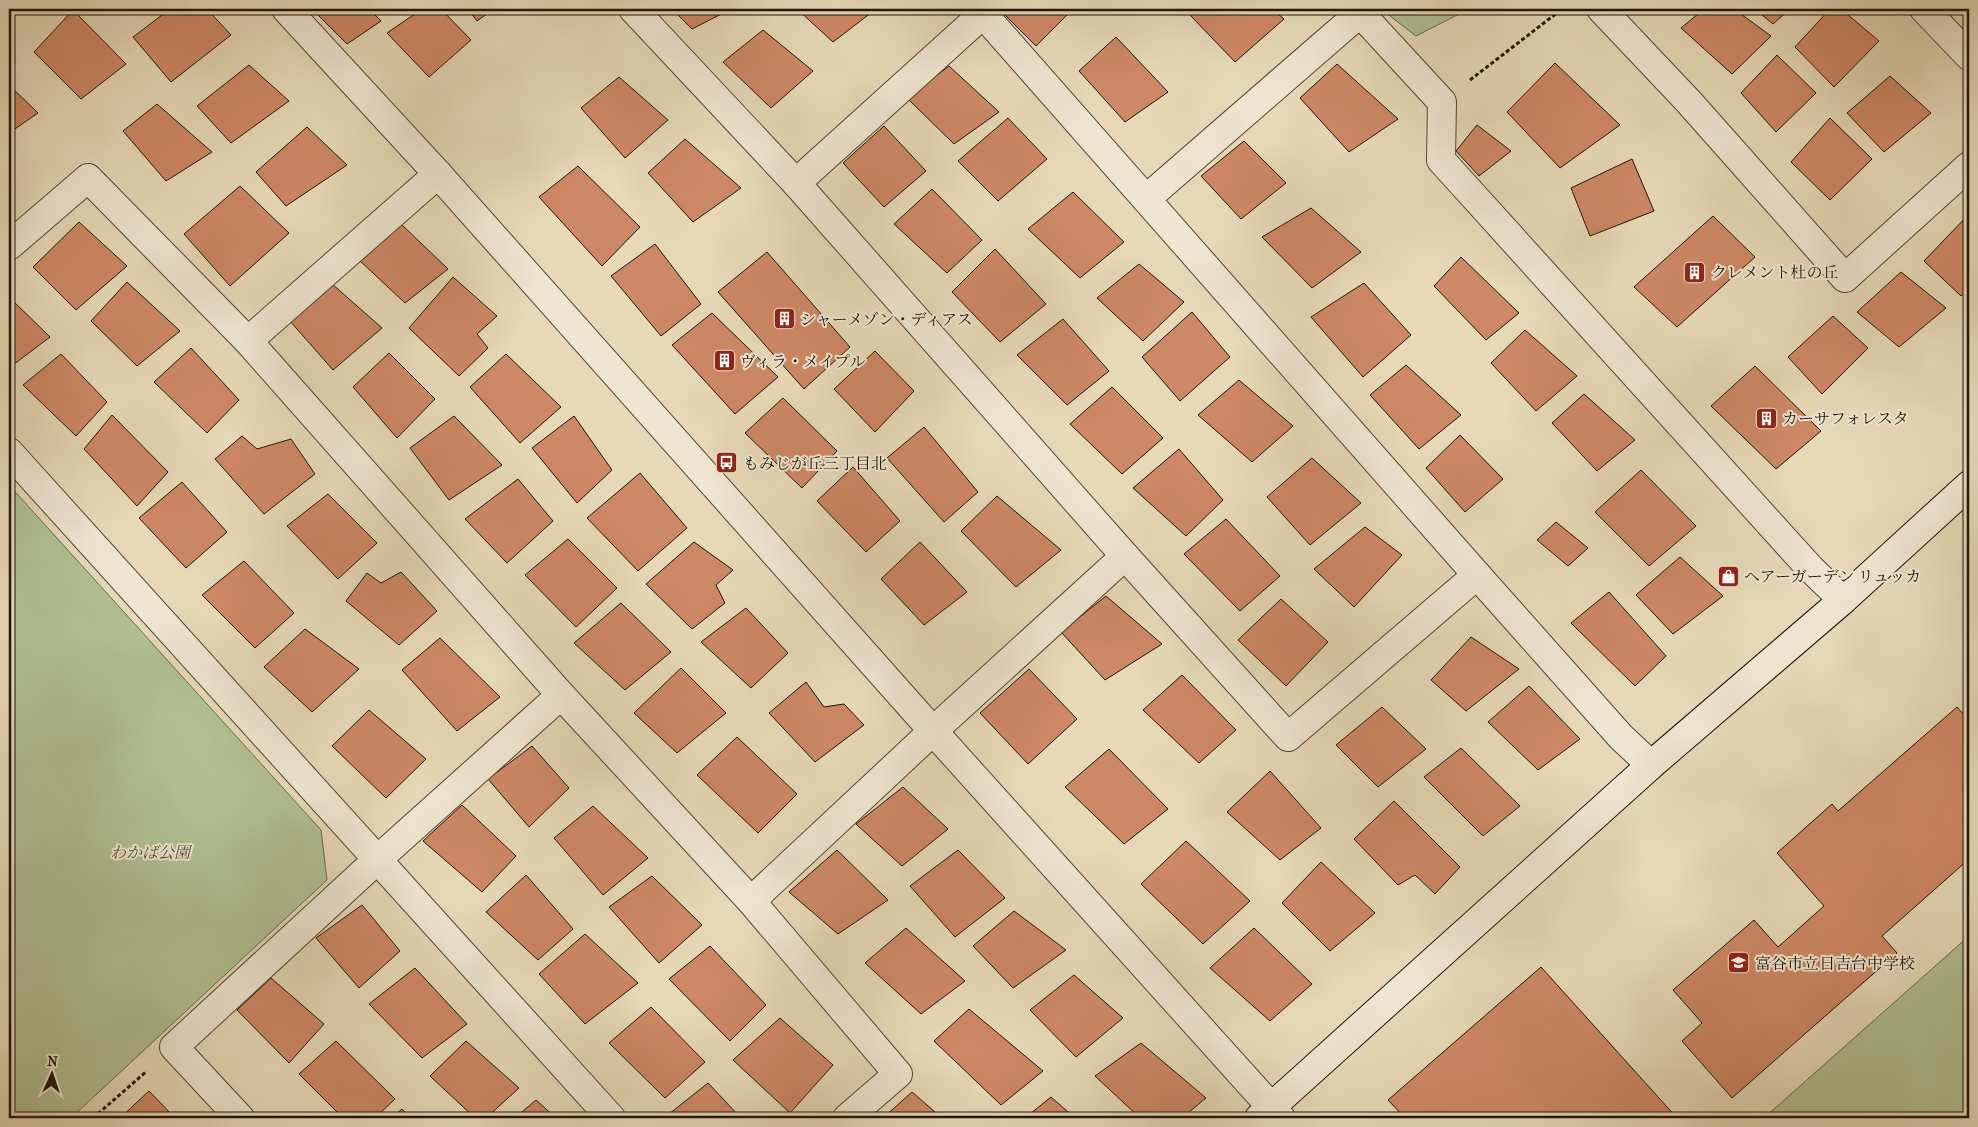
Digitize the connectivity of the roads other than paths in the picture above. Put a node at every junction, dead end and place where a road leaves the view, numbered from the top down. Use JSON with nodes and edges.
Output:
{"nodes":[{"id":1,"x":286,"y":9,"type":"edge"},
{"id":2,"x":633,"y":9,"type":"edge"},
{"id":3,"x":1601,"y":9,"type":"edge"},
{"id":4,"x":1924,"y":9,"type":"edge"},
{"id":5,"x":1357,"y":11,"type":"edge"},
{"id":6,"x":1969,"y":56,"type":"edge"},
{"id":7,"x":1969,"y":166,"type":"edge"},
{"id":8,"x":438,"y":174,"type":"junction"},
{"id":9,"x":796,"y":183,"type":"junction"},
{"id":10,"x":1146,"y":199,"type":"junction"},
{"id":11,"x":9,"y":246,"type":"edge"},
{"id":12,"x":248,"y":341,"type":"junction"},
{"id":13,"x":9,"y":452,"type":"edge"},
{"id":14,"x":1969,"y":485,"type":"edge"},
{"id":15,"x":1126,"y":556,"type":"junction"},
{"id":16,"x":1477,"y":575,"type":"junction"},
{"id":17,"x":1843,"y":600,"type":"junction"},
{"id":18,"x":561,"y":695,"type":"junction"},
{"id":19,"x":933,"y":731,"type":"junction"},
{"id":20,"x":1651,"y":765,"type":"junction"},
{"id":21,"x":378,"y":860,"type":"junction"},
{"id":22,"x":751,"y":901,"type":"junction"},
{"id":23,"x":1270,"y":1115,"type":"edge"},
{"id":24,"x":240,"y":1118,"type":"edge"},
{"id":25,"x":611,"y":1118,"type":"edge"},
{"id":26,"x":847,"y":1118,"type":"edge"}],
"edges":[{"from":1,"to":8,"type":"street"},
{"from":2,"to":9,"type":"street"},
{"from":3,"to":7,"type":"street"},
{"from":4,"to":6,"type":"street"},
{"from":5,"to":10,"type":"street"},
{"from":5,"to":17,"type":"street"},
{"from":8,"to":12,"type":"street"},
{"from":8,"to":19,"type":"street"},
{"from":9,"to":10,"type":"street"},
{"from":9,"to":15,"type":"street"},
{"from":10,"to":16,"type":"street"},
{"from":11,"to":12,"type":"street"},
{"from":12,"to":18,"type":"street"},
{"from":13,"to":21,"type":"street"},
{"from":14,"to":17,"type":"street"},
{"from":15,"to":16,"type":"street"},
{"from":15,"to":19,"type":"street"},
{"from":16,"to":20,"type":"street"},
{"from":17,"to":20,"type":"street"},
{"from":18,"to":21,"type":"street"},
{"from":18,"to":22,"type":"street"},
{"from":19,"to":22,"type":"street"},
{"from":19,"to":23,"type":"street"},
{"from":20,"to":23,"type":"street"},
{"from":21,"to":24,"type":"street"},
{"from":21,"to":25,"type":"street"},
{"from":22,"to":26,"type":"street"}]}
